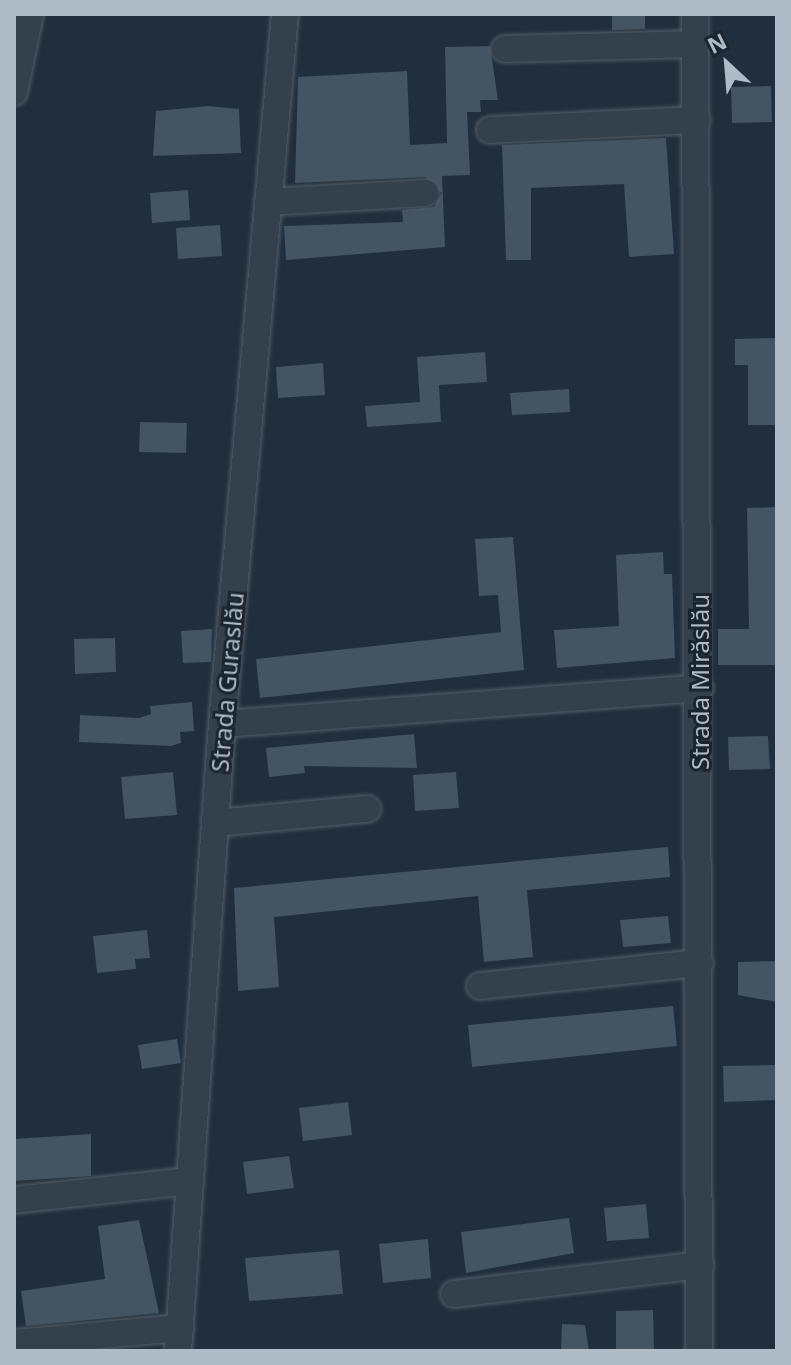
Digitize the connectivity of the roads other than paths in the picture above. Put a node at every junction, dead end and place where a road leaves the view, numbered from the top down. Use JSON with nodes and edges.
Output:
{"nodes":[{"id":1,"x":30,"y":14,"type":"edge"},
{"id":2,"x":285,"y":14,"type":"edge"},
{"id":3,"x":695,"y":14,"type":"edge"},
{"id":4,"x":695,"y":44,"type":"junction"},
{"id":5,"x":505,"y":49,"type":"dead end"},
{"id":6,"x":14,"y":92,"type":"edge"},
{"id":7,"x":697,"y":120,"type":"junction"},
{"id":8,"x":490,"y":130,"type":"dead end"},
{"id":9,"x":426,"y":193,"type":"dead end"},
{"id":10,"x":268,"y":202,"type":"junction"},
{"id":11,"x":700,"y":688,"type":"junction"},
{"id":12,"x":222,"y":724,"type":"junction"},
{"id":13,"x":367,"y":809,"type":"dead end"},
{"id":14,"x":215,"y":823,"type":"junction"},
{"id":15,"x":700,"y":963,"type":"junction"},
{"id":16,"x":480,"y":986,"type":"dead end"},
{"id":17,"x":190,"y":1181,"type":"junction"},
{"id":18,"x":14,"y":1200,"type":"edge"},
{"id":19,"x":700,"y":1265,"type":"junction"},
{"id":20,"x":454,"y":1294,"type":"dead end"},
{"id":21,"x":179,"y":1340,"type":"edge"},
{"id":22,"x":14,"y":1343,"type":"edge"},
{"id":23,"x":699,"y":1351,"type":"edge"}],
"edges":[{"from":1,"to":6,"type":"street"},
{"from":2,"to":10,"type":"street","name":"Strada Guraslău"},
{"from":3,"to":4,"type":"street","name":"Strada Mirăslău"},
{"from":4,"to":5,"type":"street"},
{"from":4,"to":7,"type":"street","name":"Strada Mirăslău"},
{"from":7,"to":8,"type":"street"},
{"from":7,"to":11,"type":"street","name":"Strada Mirăslău"},
{"from":9,"to":10,"type":"street"},
{"from":10,"to":12,"type":"street","name":"Strada Guraslău"},
{"from":11,"to":12,"type":"street"},
{"from":11,"to":15,"type":"street","name":"Strada Mirăslău"},
{"from":12,"to":14,"type":"street","name":"Strada Guraslău"},
{"from":13,"to":14,"type":"street"},
{"from":14,"to":17,"type":"street","name":"Strada Guraslău"},
{"from":15,"to":16,"type":"street"},
{"from":15,"to":19,"type":"street","name":"Strada Mirăslău"},
{"from":17,"to":18,"type":"street"},
{"from":17,"to":21,"type":"street","name":"Strada Guraslău"},
{"from":19,"to":20,"type":"street"},
{"from":19,"to":23,"type":"street","name":"Strada Mirăslău"},
{"from":21,"to":22,"type":"street"}]}
